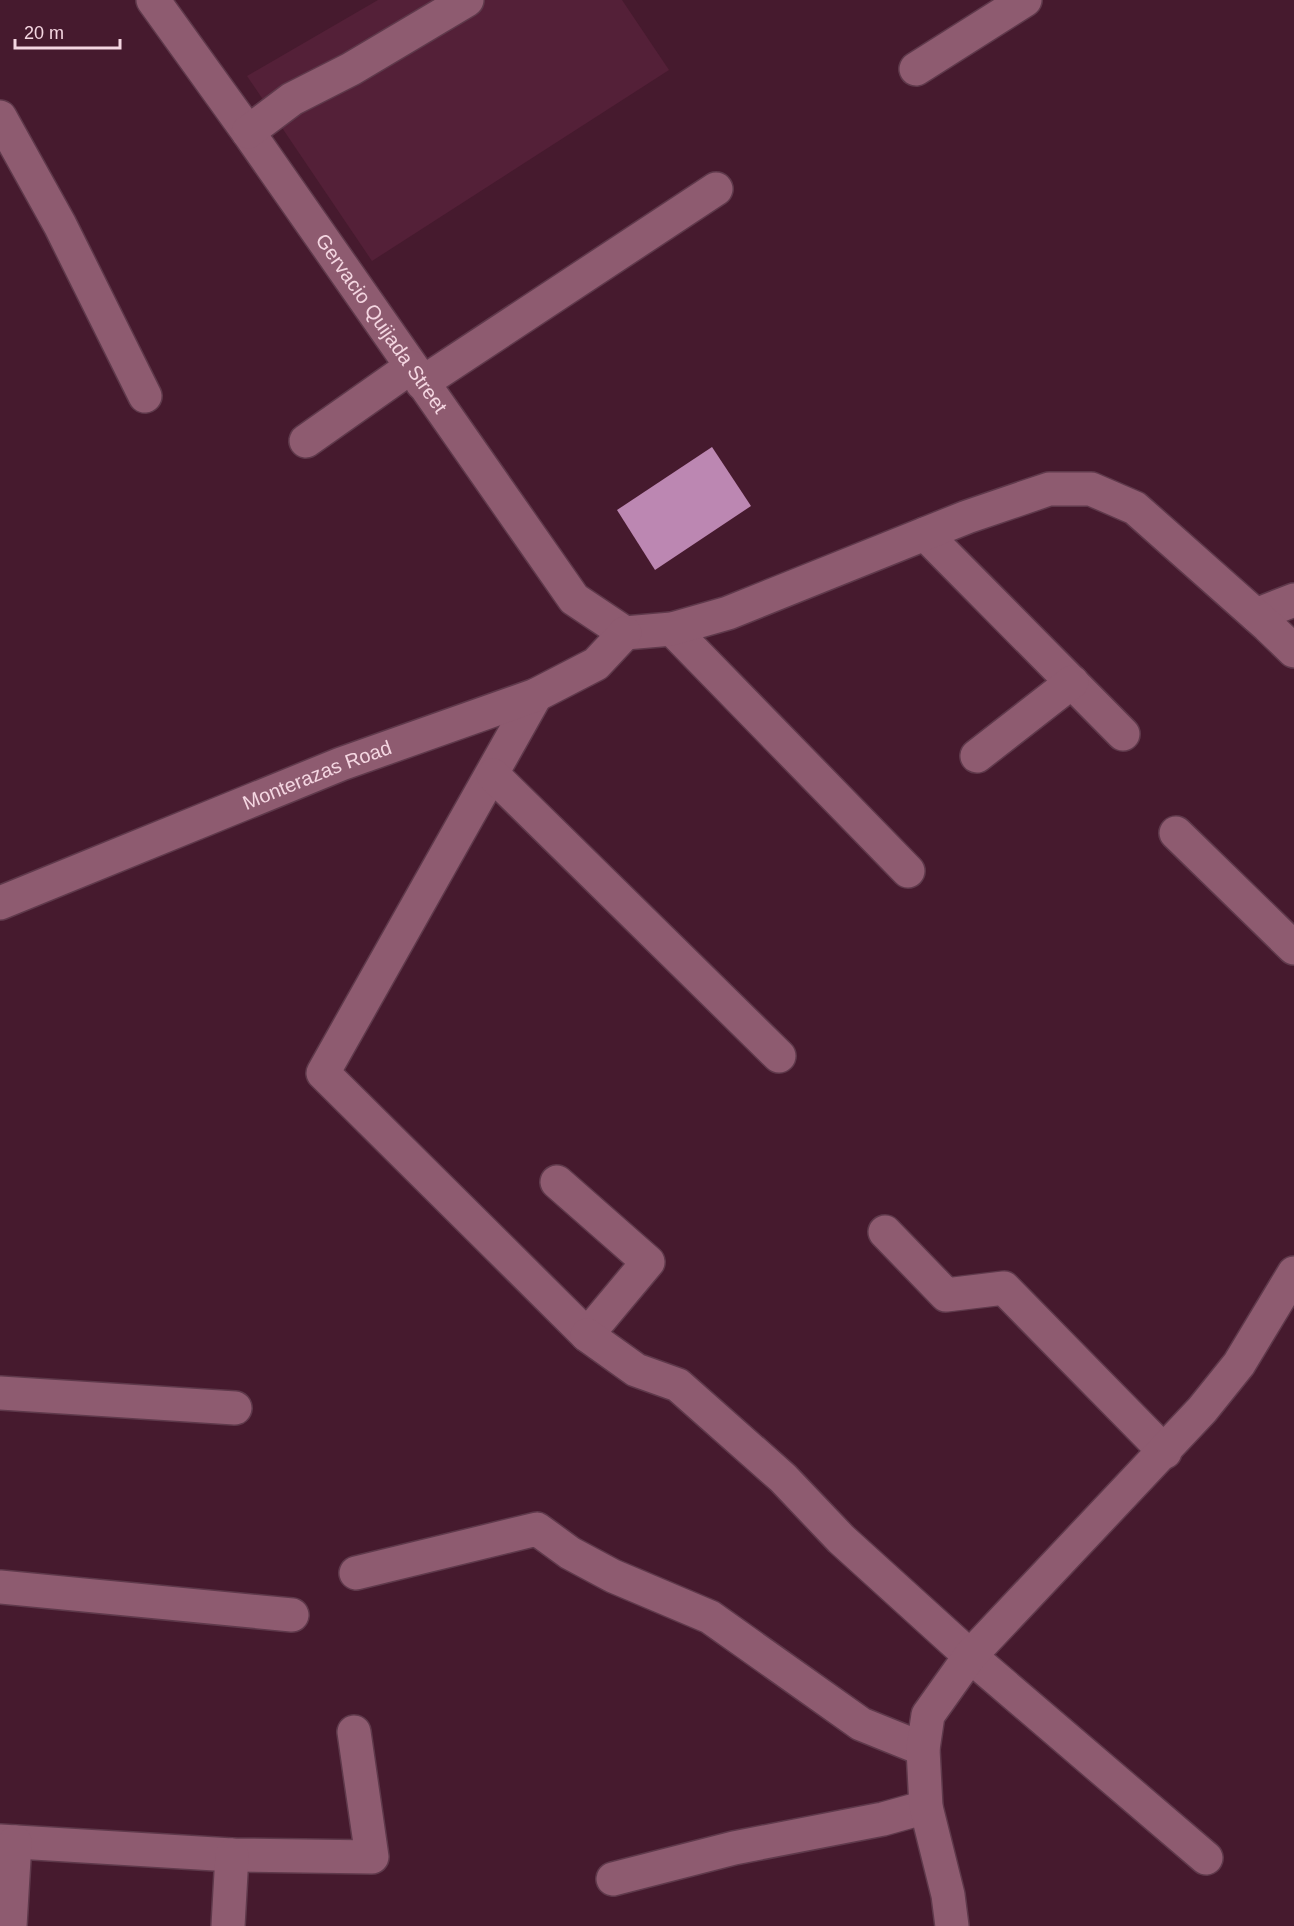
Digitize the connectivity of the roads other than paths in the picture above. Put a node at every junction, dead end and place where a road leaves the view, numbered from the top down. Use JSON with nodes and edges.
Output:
{"nodes":[{"id":1,"x":153,"y":0,"type":"edge"},
{"id":2,"x":467,"y":0,"type":"edge"},
{"id":3,"x":1026,"y":0,"type":"edge"},
{"id":4,"x":916,"y":69,"type":"dead end"},
{"id":5,"x":0,"y":117,"type":"edge"},
{"id":6,"x":248,"y":132,"type":"junction"},
{"id":7,"x":716,"y":189,"type":"dead end"},
{"id":8,"x":416,"y":375,"type":"junction"},
{"id":9,"x":146,"y":396,"type":"dead end"},
{"id":10,"x":306,"y":441,"type":"dead end"},
{"id":11,"x":925,"y":534,"type":"junction"},
{"id":12,"x":1294,"y":600,"type":"edge"},
{"id":13,"x":1256,"y":615,"type":"junction"},
{"id":14,"x":672,"y":629,"type":"junction"},
{"id":15,"x":625,"y":633,"type":"junction"},
{"id":16,"x":1294,"y":651,"type":"edge"},
{"id":17,"x":1072,"y":682,"type":"junction"},
{"id":18,"x":536,"y":695,"type":"junction"},
{"id":19,"x":1123,"y":734,"type":"dead end"},
{"id":20,"x":977,"y":756,"type":"dead end"},
{"id":21,"x":493,"y":775,"type":"junction"},
{"id":22,"x":1176,"y":833,"type":"dead end"},
{"id":23,"x":909,"y":871,"type":"dead end"},
{"id":24,"x":0,"y":903,"type":"edge"},
{"id":25,"x":1294,"y":948,"type":"edge"},
{"id":26,"x":779,"y":1056,"type":"dead end"},
{"id":27,"x":557,"y":1182,"type":"dead end"},
{"id":28,"x":885,"y":1232,"type":"dead end"},
{"id":29,"x":1294,"y":1273,"type":"edge"},
{"id":30,"x":587,"y":1335,"type":"junction"},
{"id":31,"x":0,"y":1393,"type":"edge"},
{"id":32,"x":235,"y":1408,"type":"dead end"},
{"id":33,"x":1165,"y":1452,"type":"junction"},
{"id":34,"x":356,"y":1573,"type":"dead end"},
{"id":35,"x":0,"y":1587,"type":"edge"},
{"id":36,"x":292,"y":1615,"type":"dead end"},
{"id":37,"x":970,"y":1656,"type":"junction"},
{"id":38,"x":354,"y":1732,"type":"dead end"},
{"id":39,"x":923,"y":1749,"type":"junction"},
{"id":40,"x":926,"y":1807,"type":"junction"},
{"id":41,"x":8,"y":1841,"type":"edge"},
{"id":42,"x":232,"y":1855,"type":"junction"},
{"id":43,"x":1206,"y":1858,"type":"dead end"},
{"id":44,"x":613,"y":1879,"type":"dead end"},
{"id":45,"x":10,"y":1926,"type":"edge"},
{"id":46,"x":228,"y":1926,"type":"edge"},
{"id":47,"x":952,"y":1926,"type":"edge"}],
"edges":[{"from":1,"to":6,"type":"street","name":"Gervacio Quijada Street"},
{"from":2,"to":6,"type":"street"},
{"from":3,"to":4,"type":"street"},
{"from":5,"to":9,"type":"street"},
{"from":6,"to":8,"type":"street","name":"Gervacio Quijada Street"},
{"from":7,"to":8,"type":"street"},
{"from":8,"to":10,"type":"street"},
{"from":8,"to":15,"type":"street","name":"Gervacio Quijada Street"},
{"from":11,"to":13,"type":"street"},
{"from":11,"to":14,"type":"street"},
{"from":11,"to":17,"type":"street"},
{"from":12,"to":13,"type":"street"},
{"from":13,"to":16,"type":"street"},
{"from":14,"to":15,"type":"street"},
{"from":14,"to":23,"type":"street"},
{"from":15,"to":18,"type":"street","name":"Monterazas Road"},
{"from":17,"to":19,"type":"street"},
{"from":17,"to":20,"type":"street"},
{"from":18,"to":21,"type":"street"},
{"from":18,"to":24,"type":"street","name":"Monterazas Road"},
{"from":21,"to":26,"type":"street"},
{"from":21,"to":30,"type":"street"},
{"from":22,"to":25,"type":"street"},
{"from":27,"to":30,"type":"street"},
{"from":28,"to":33,"type":"street"},
{"from":29,"to":33,"type":"street"},
{"from":30,"to":37,"type":"street"},
{"from":31,"to":32,"type":"street"},
{"from":33,"to":37,"type":"street"},
{"from":34,"to":39,"type":"street"},
{"from":35,"to":36,"type":"street"},
{"from":37,"to":39,"type":"street"},
{"from":37,"to":43,"type":"street"},
{"from":38,"to":42,"type":"street"},
{"from":39,"to":40,"type":"street"},
{"from":40,"to":44,"type":"street"},
{"from":40,"to":47,"type":"street"},
{"from":41,"to":42,"type":"street"},
{"from":41,"to":45,"type":"street"},
{"from":42,"to":46,"type":"street"}]}
